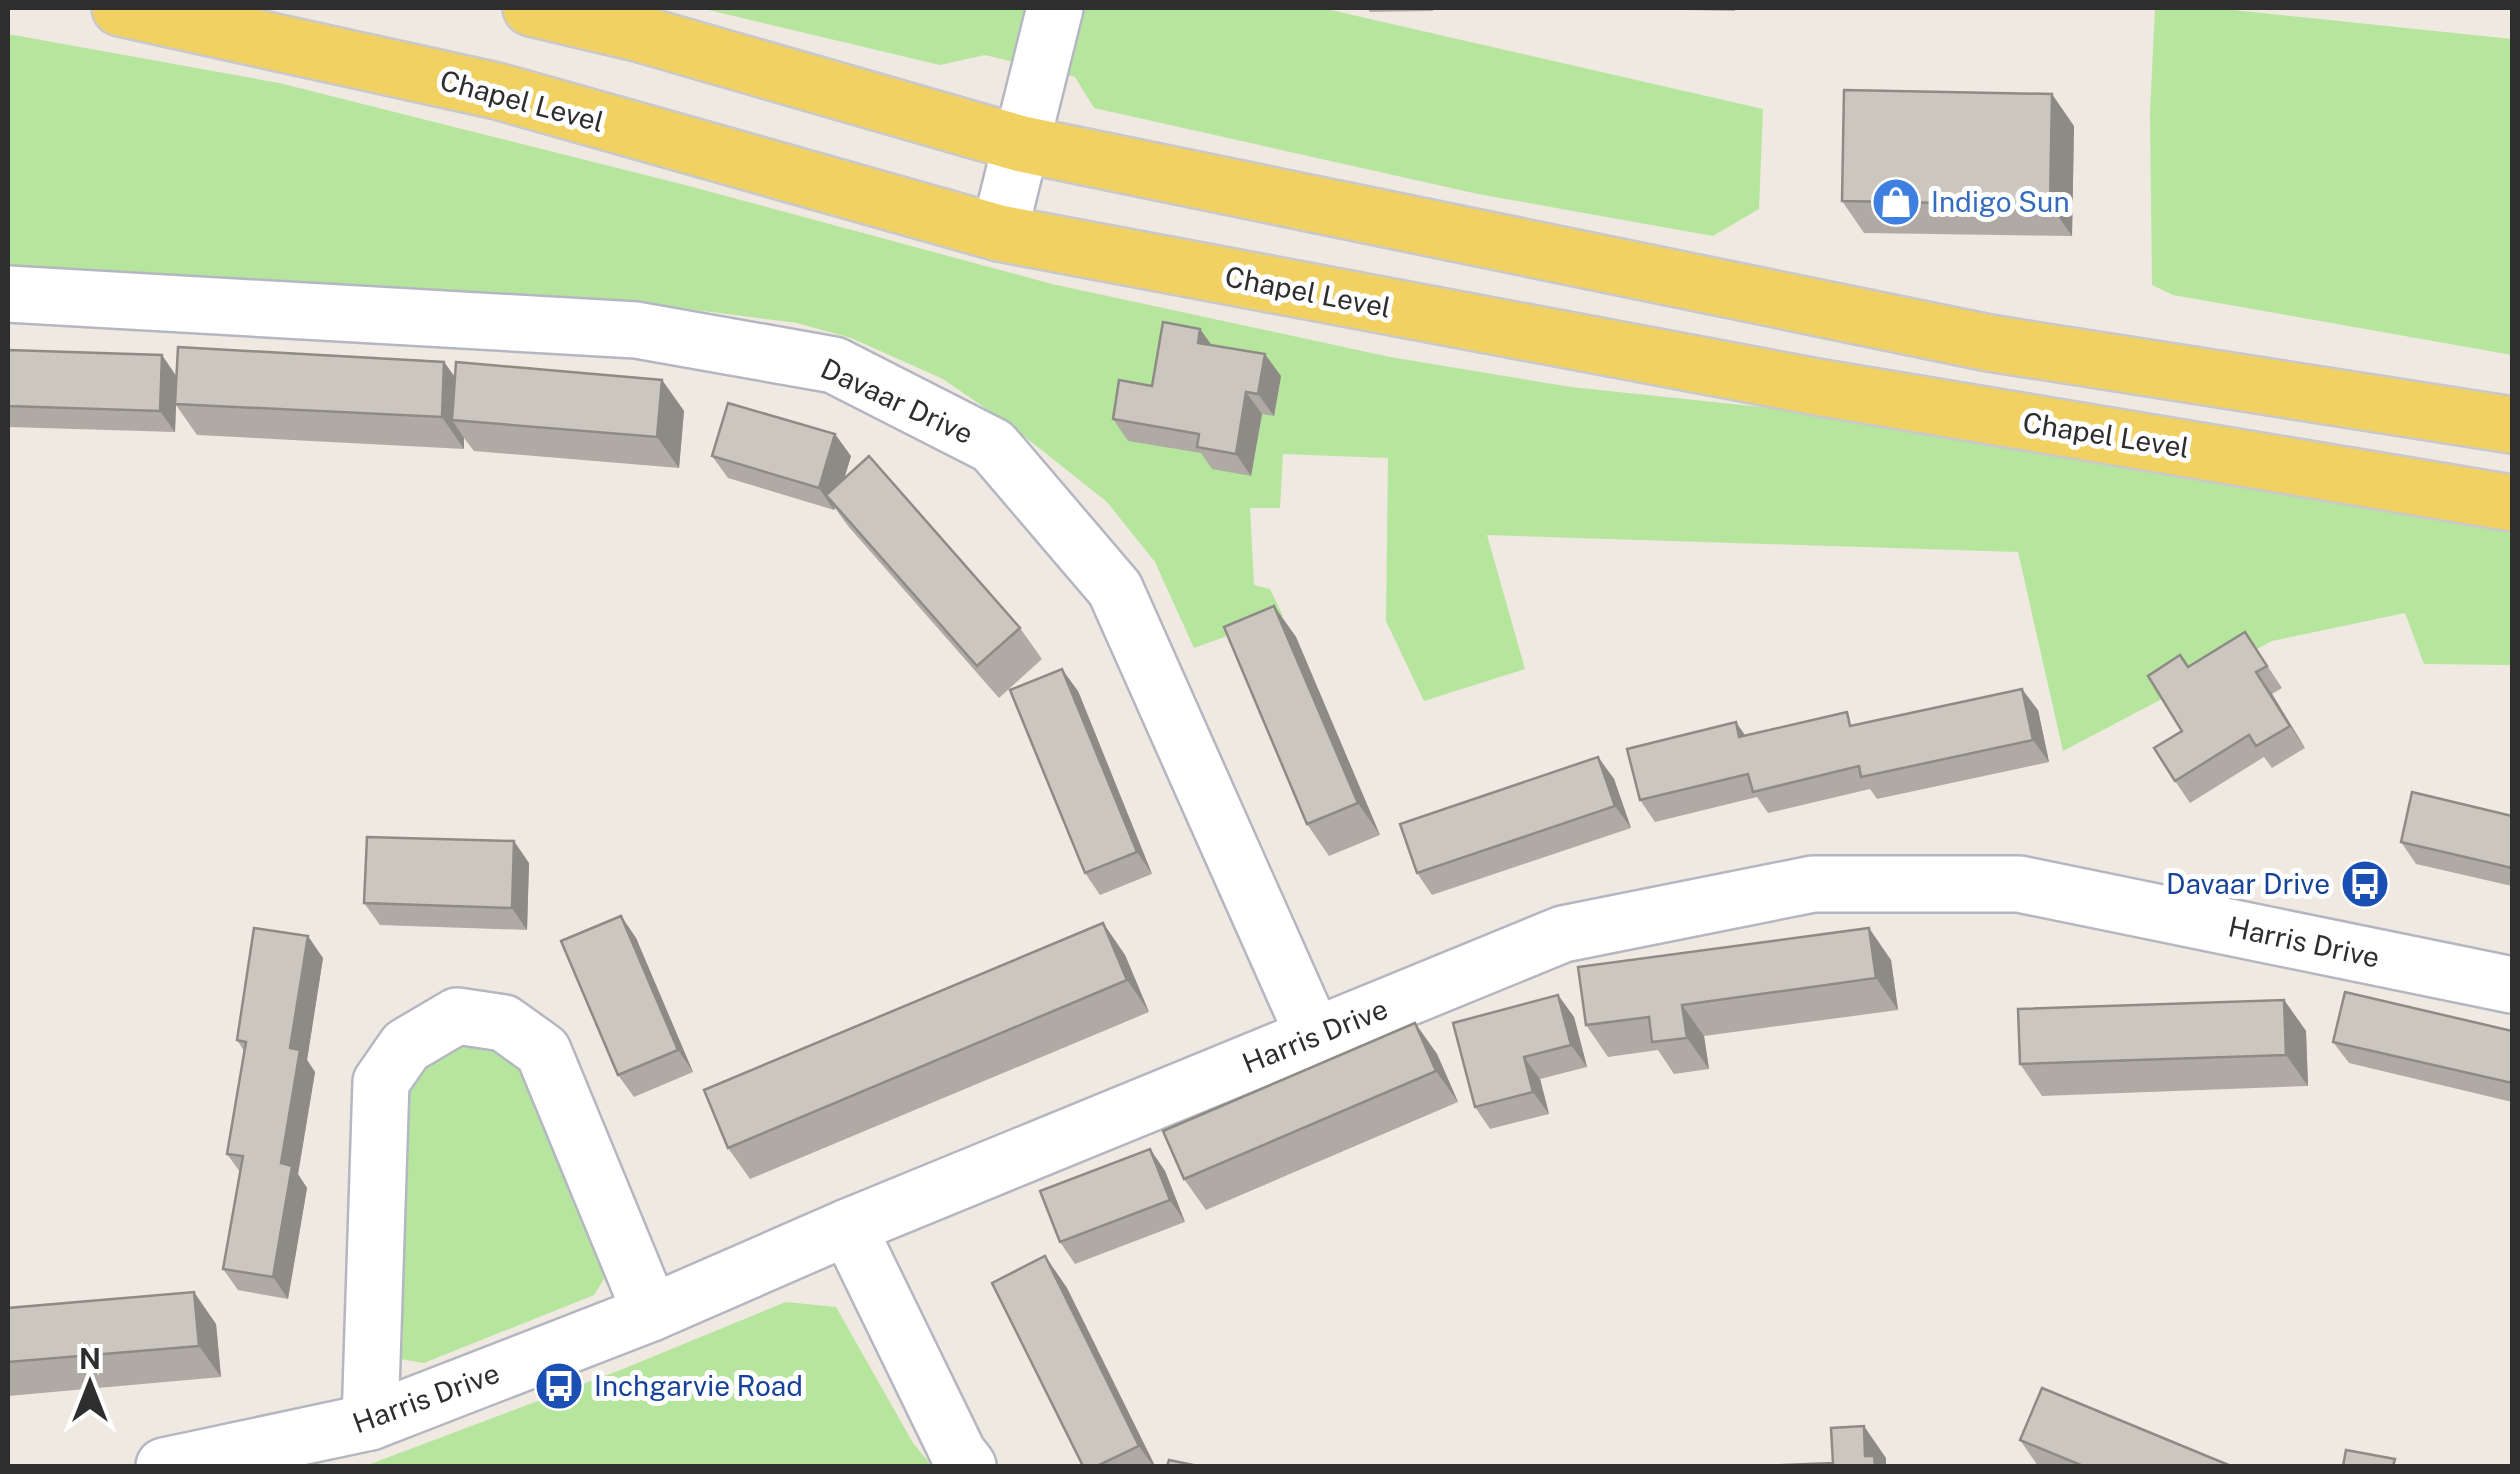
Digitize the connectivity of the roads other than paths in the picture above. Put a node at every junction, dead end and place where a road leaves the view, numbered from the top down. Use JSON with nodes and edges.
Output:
{"nodes":[{"id":1,"x":120,"y":8,"type":"edge"},
{"id":2,"x":531,"y":8,"type":"edge"},
{"id":3,"x":1055,"y":8,"type":"edge"},
{"id":4,"x":1022,"y":144,"type":"junction"},
{"id":5,"x":999,"y":234,"type":"junction"},
{"id":6,"x":8,"y":294,"type":"edge"},
{"id":7,"x":2512,"y":424,"type":"edge"},
{"id":8,"x":2512,"y":503,"type":"edge"},
{"id":9,"x":2512,"y":984,"type":"edge"},
{"id":10,"x":1314,"y":1036,"type":"junction"},
{"id":11,"x":848,"y":1228,"type":"junction"},
{"id":12,"x":651,"y":1312,"type":"junction"},
{"id":13,"x":370,"y":1422,"type":"junction"},
{"id":14,"x":164,"y":1466,"type":"edge"},
{"id":15,"x":968,"y":1466,"type":"edge"}],
"edges":[{"from":1,"to":5,"type":"main road","name":"Chapel Level"},
{"from":2,"to":4,"type":"main road"},
{"from":3,"to":4,"type":"street"},
{"from":4,"to":5,"type":"street"},
{"from":4,"to":7,"type":"main road"},
{"from":5,"to":8,"type":"main road","name":"Chapel Level"},
{"from":6,"to":10,"type":"street","name":"Davaar Drive"},
{"from":9,"to":10,"type":"street","name":"Harris Drive"},
{"from":10,"to":11,"type":"street","name":"Harris Drive"},
{"from":11,"to":12,"type":"street","name":"Harris Drive"},
{"from":11,"to":15,"type":"street"},
{"from":12,"to":13,"type":"street","name":"Harris Drive"},
{"from":12,"to":13,"type":"street"},
{"from":13,"to":14,"type":"street","name":"Harris Drive"}]}
